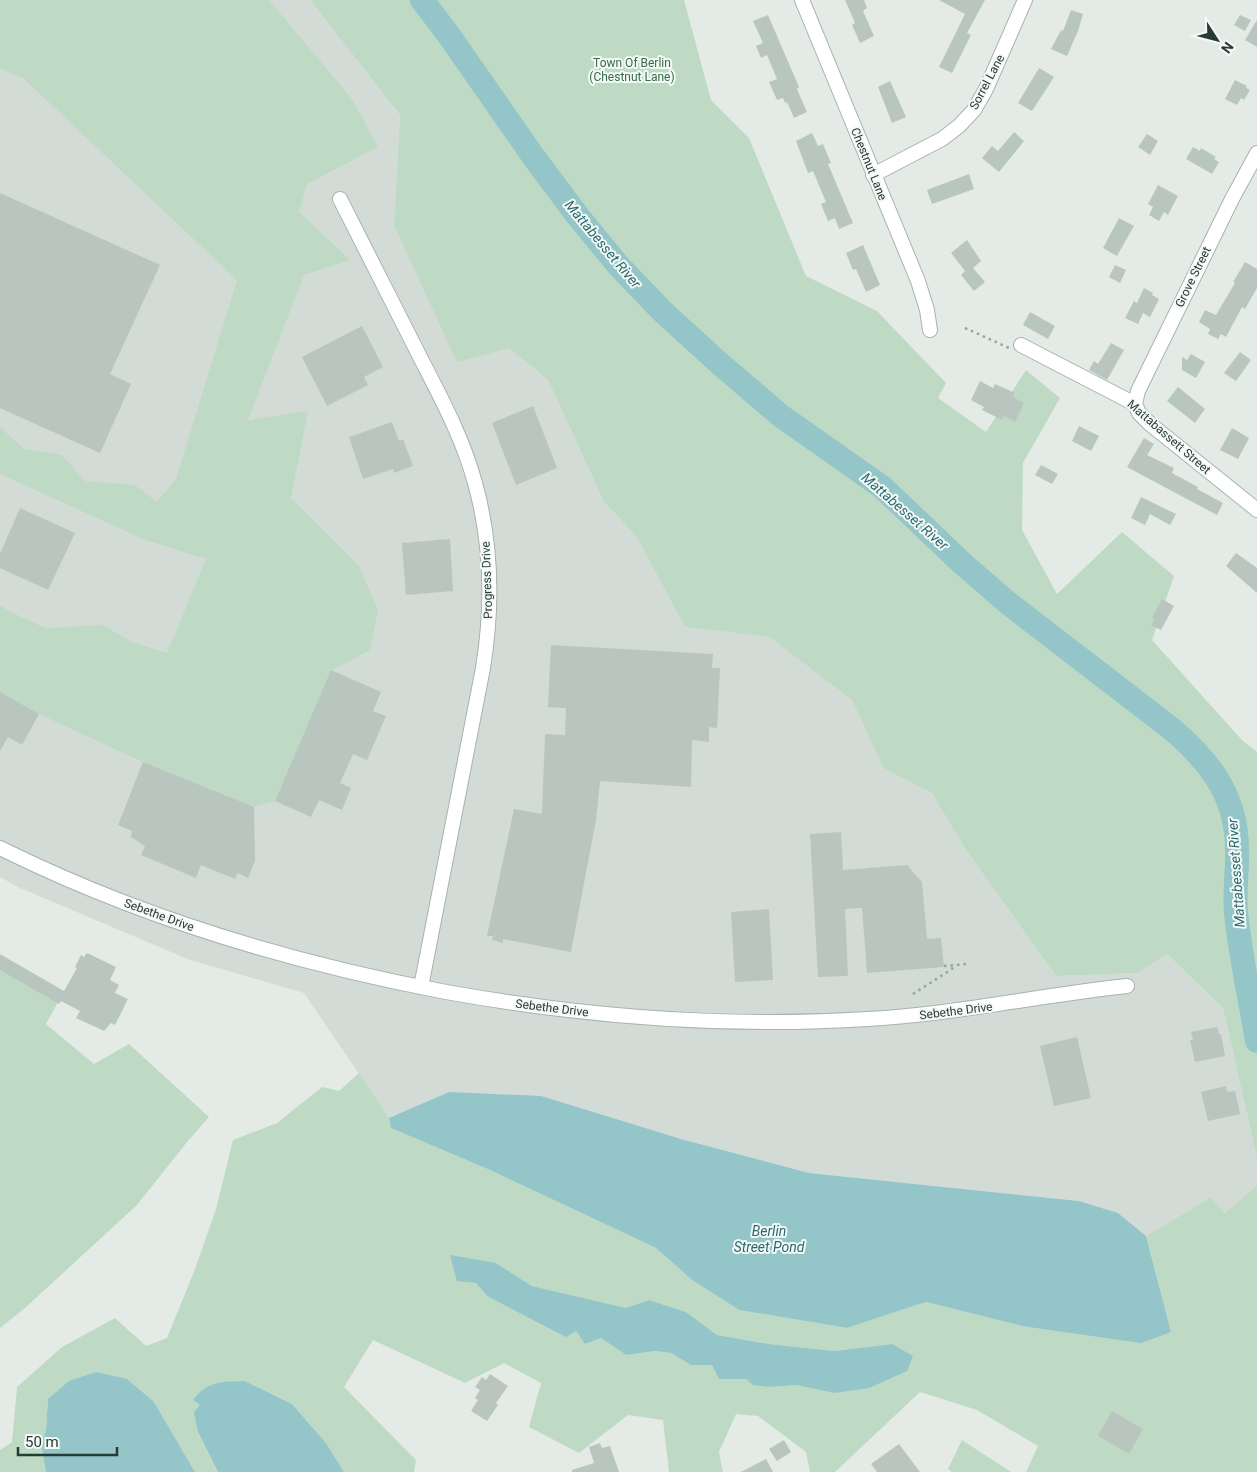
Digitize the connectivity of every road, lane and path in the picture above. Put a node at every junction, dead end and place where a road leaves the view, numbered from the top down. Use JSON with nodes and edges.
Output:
{"nodes":[{"id":1,"x":802,"y":0,"type":"edge"},
{"id":2,"x":1025,"y":0,"type":"edge"},
{"id":3,"x":1257,"y":153,"type":"edge"},
{"id":4,"x":873,"y":175,"type":"junction"},
{"id":5,"x":340,"y":199,"type":"dead end"},
{"id":6,"x":965,"y":328,"type":"dead end"},
{"id":7,"x":930,"y":330,"type":"dead end"},
{"id":8,"x":1016,"y":347,"type":"joint"},
{"id":9,"x":1135,"y":404,"type":"junction"},
{"id":10,"x":1257,"y":510,"type":"edge"},
{"id":11,"x":0,"y":848,"type":"edge"},
{"id":12,"x":967,"y":964,"type":"dead end"},
{"id":13,"x":954,"y":965,"type":"junction"},
{"id":14,"x":944,"y":966,"type":"dead end"},
{"id":15,"x":1127,"y":986,"type":"dead end"},
{"id":16,"x":421,"y":987,"type":"junction"},
{"id":17,"x":913,"y":994,"type":"dead end"}],
"edges":[{"from":1,"to":4,"type":"street","name":"Chestnut Lane"},
{"from":2,"to":4,"type":"street","name":"Sorrel Lane"},
{"from":3,"to":9,"type":"street","name":"Grove Street"},
{"from":4,"to":7,"type":"street","name":"Chestnut Lane"},
{"from":5,"to":16,"type":"street","name":"Progress Drive"},
{"from":6,"to":8,"type":"path"},
{"from":8,"to":9,"type":"street","name":"Mattabassett Street"},
{"from":9,"to":10,"type":"street","name":"Mattabassett Street"},
{"from":11,"to":16,"type":"street","name":"Sebethe Drive"},
{"from":12,"to":13,"type":"path"},
{"from":13,"to":14,"type":"path"},
{"from":13,"to":17,"type":"path"},
{"from":15,"to":16,"type":"street","name":"Sebethe Drive"}]}
